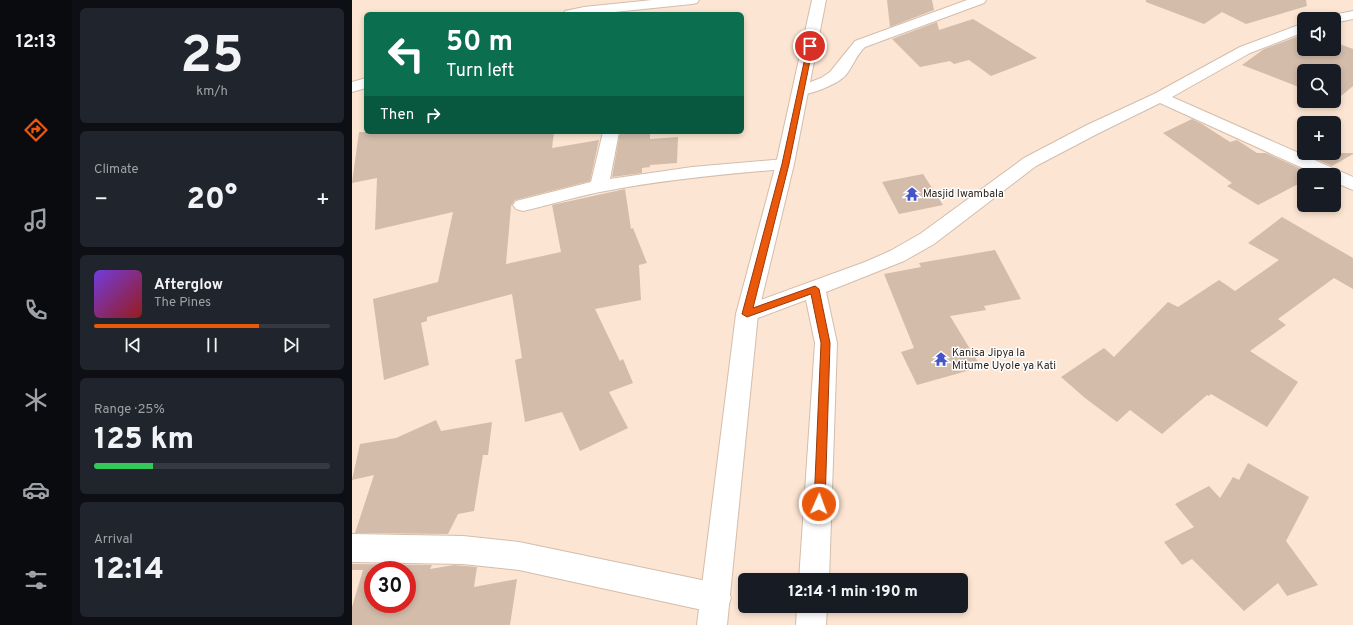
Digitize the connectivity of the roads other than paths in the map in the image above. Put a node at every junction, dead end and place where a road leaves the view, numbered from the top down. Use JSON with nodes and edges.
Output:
{"nodes":[{"id":1,"x":692,"y":0,"type":"edge"},
{"id":2,"x":819,"y":0,"type":"edge"},
{"id":3,"x":979,"y":0,"type":"edge"},
{"id":4,"x":577,"y":8,"type":"edge"},
{"id":5,"x":651,"y":9,"type":"edge"},
{"id":6,"x":1353,"y":14,"type":"edge"},
{"id":7,"x":1341,"y":17,"type":"edge"},
{"id":8,"x":1297,"y":30,"type":"edge"},
{"id":9,"x":364,"y":83,"type":"edge"},
{"id":10,"x":352,"y":87,"type":"edge"},
{"id":11,"x":801,"y":92,"type":"junction"},
{"id":12,"x":1160,"y":97,"type":"junction"},
{"id":13,"x":611,"y":134,"type":"edge"},
{"id":14,"x":785,"y":164,"type":"junction"},
{"id":15,"x":1318,"y":168,"type":"edge"},
{"id":16,"x":1341,"y":178,"type":"edge"},
{"id":17,"x":1353,"y":184,"type":"edge"},
{"id":18,"x":599,"y":186,"type":"junction"},
{"id":19,"x":523,"y":205,"type":"dead end"},
{"id":20,"x":815,"y":289,"type":"junction"},
{"id":21,"x":747,"y":314,"type":"junction"},
{"id":22,"x":352,"y":548,"type":"edge"},
{"id":23,"x":814,"y":573,"type":"edge"},
{"id":24,"x":716,"y":598,"type":"junction"},
{"id":25,"x":812,"y":613,"type":"edge"},
{"id":26,"x":712,"y":625,"type":"edge"},
{"id":27,"x":811,"y":625,"type":"edge"}],
"edges":[{"from":1,"to":5,"type":"main road"},
{"from":2,"to":11,"type":"main road"},
{"from":3,"to":11,"type":"main road"},
{"from":4,"to":5,"type":"main road"},
{"from":6,"to":7,"type":"main road"},
{"from":8,"to":12,"type":"main road"},
{"from":9,"to":10,"type":"main road"},
{"from":11,"to":14,"type":"main road"},
{"from":12,"to":15,"type":"main road"},
{"from":12,"to":20,"type":"main road"},
{"from":13,"to":18,"type":"main road"},
{"from":14,"to":18,"type":"main road"},
{"from":14,"to":21,"type":"main road"},
{"from":16,"to":17,"type":"main road"},
{"from":18,"to":19,"type":"main road"},
{"from":20,"to":21,"type":"main road"},
{"from":20,"to":23,"type":"main road"},
{"from":21,"to":24,"type":"main road"},
{"from":22,"to":24,"type":"main road"},
{"from":24,"to":26,"type":"main road"},
{"from":25,"to":27,"type":"main road"}]}
